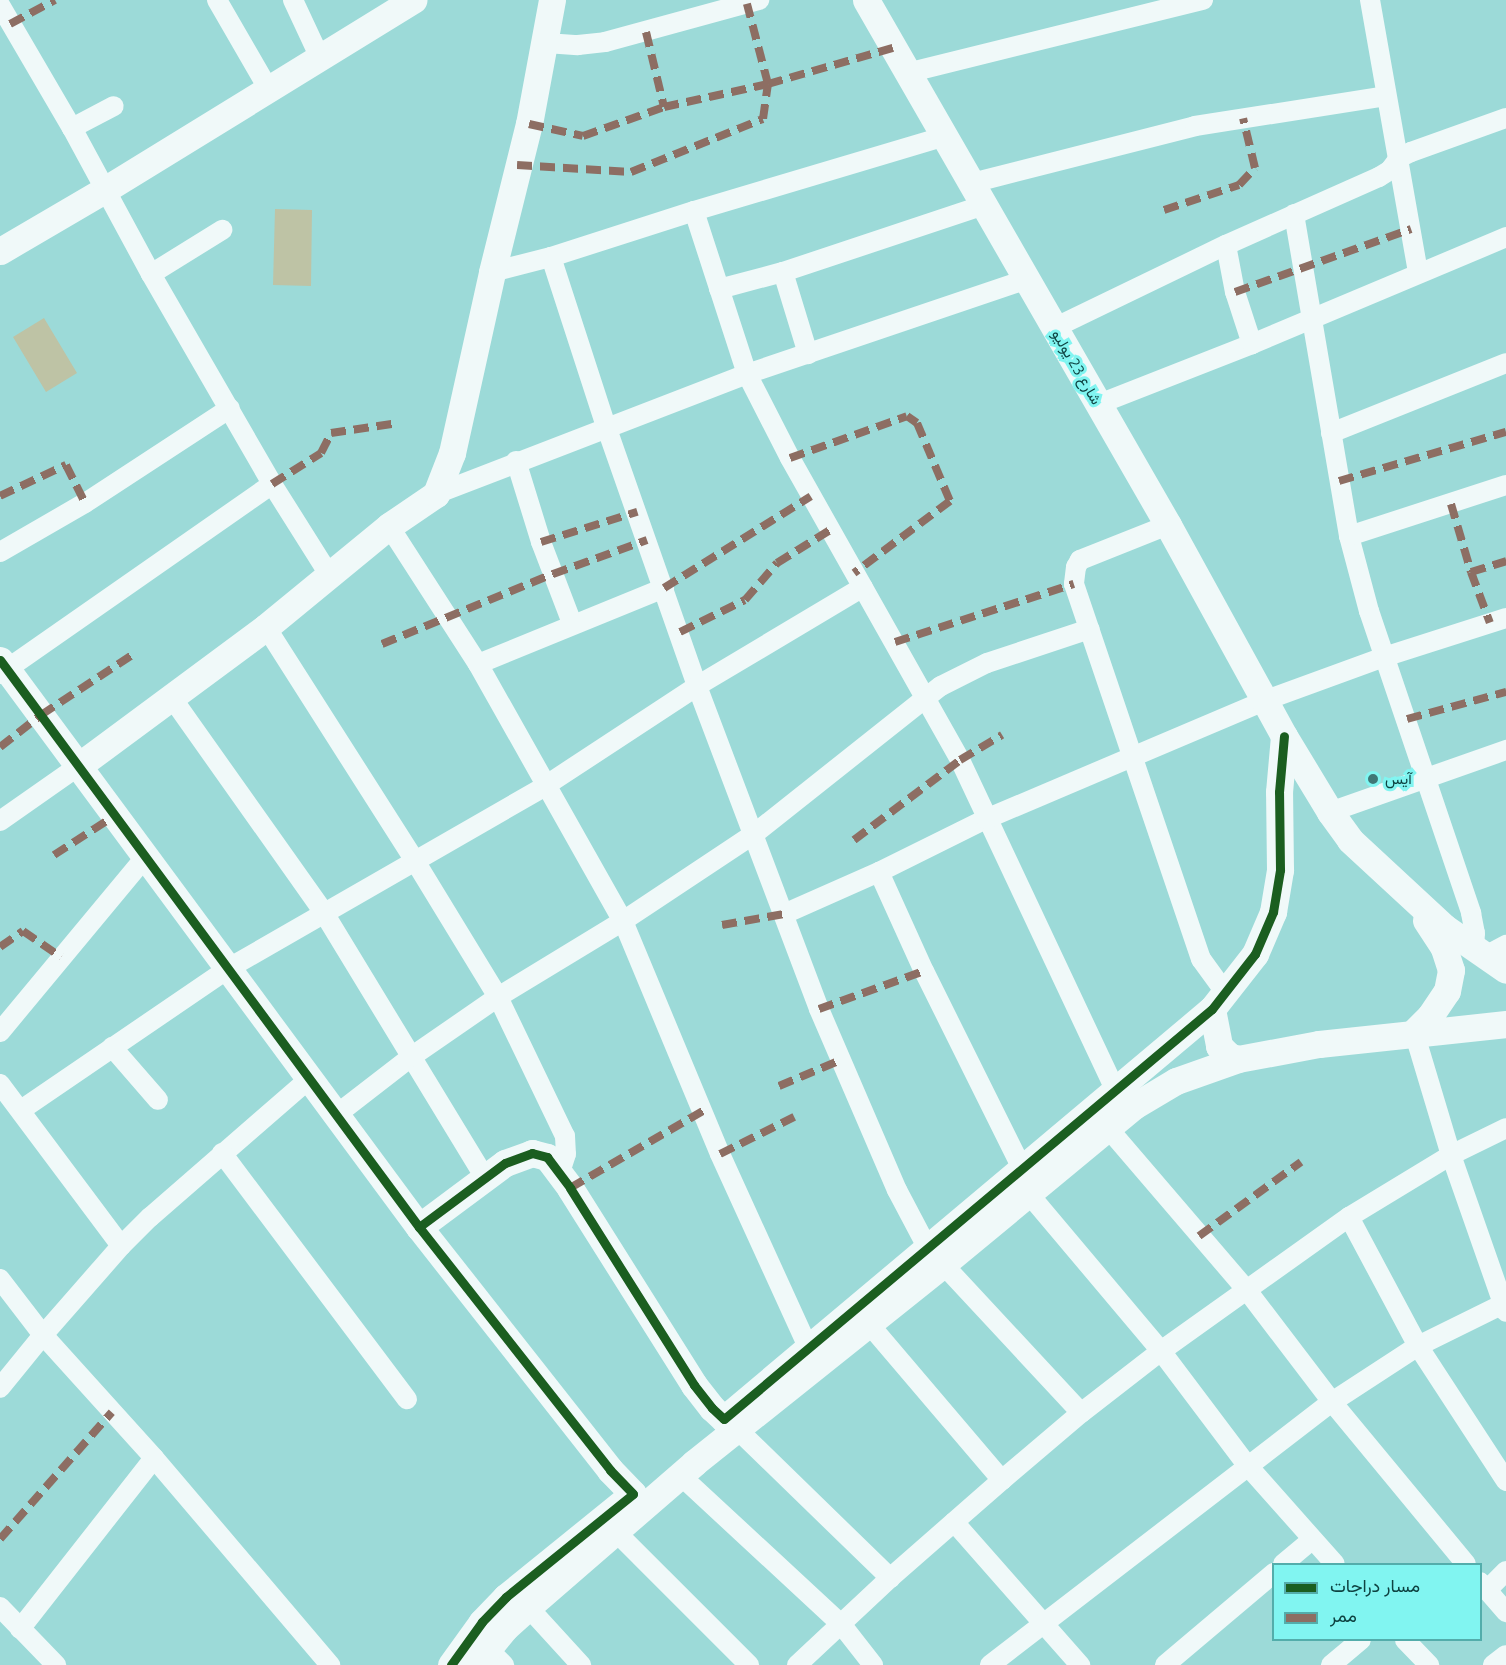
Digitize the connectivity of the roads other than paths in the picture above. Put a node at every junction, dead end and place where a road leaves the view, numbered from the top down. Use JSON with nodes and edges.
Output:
{"nodes":[{"id":1,"x":217,"y":0,"type":"edge"},
{"id":2,"x":293,"y":0,"type":"edge"},
{"id":3,"x":413,"y":0,"type":"edge"},
{"id":4,"x":552,"y":0,"type":"edge"},
{"id":5,"x":759,"y":0,"type":"edge"},
{"id":6,"x":866,"y":0,"type":"edge"},
{"id":7,"x":1203,"y":0,"type":"edge"},
{"id":8,"x":1370,"y":0,"type":"edge"},
{"id":9,"x":0,"y":5,"type":"edge"},
{"id":10,"x":546,"y":42,"type":"junction"},
{"id":11,"x":320,"y":57,"type":"junction"},
{"id":12,"x":907,"y":73,"type":"junction"},
{"id":13,"x":269,"y":90,"type":"junction"},
{"id":14,"x":1386,"y":96,"type":"junction"},
{"id":15,"x":114,"y":106,"type":"dead end"},
{"id":16,"x":1506,"y":118,"type":"edge"},
{"id":17,"x":72,"y":128,"type":"junction"},
{"id":18,"x":943,"y":137,"type":"junction"},
{"id":19,"x":1399,"y":158,"type":"junction"},
{"id":20,"x":106,"y":189,"type":"junction"},
{"id":21,"x":978,"y":194,"type":"junction"},
{"id":22,"x":694,"y":211,"type":"junction"},
{"id":23,"x":1294,"y":214,"type":"junction"},
{"id":24,"x":222,"y":230,"type":"dead end"},
{"id":25,"x":1506,"y":237,"type":"edge"},
{"id":26,"x":1226,"y":245,"type":"junction"},
{"id":27,"x":0,"y":251,"type":"edge"},
{"id":28,"x":551,"y":257,"type":"junction"},
{"id":29,"x":492,"y":272,"type":"junction"},
{"id":30,"x":783,"y":272,"type":"junction"},
{"id":31,"x":1418,"y":272,"type":"junction"},
{"id":32,"x":151,"y":274,"type":"junction"},
{"id":33,"x":1027,"y":279,"type":"junction"},
{"id":34,"x":719,"y":289,"type":"junction"},
{"id":35,"x":1311,"y":320,"type":"junction"},
{"id":36,"x":1054,"y":328,"type":"junction"},
{"id":37,"x":1252,"y":344,"type":"junction"},
{"id":38,"x":808,"y":354,"type":"junction"},
{"id":39,"x":1506,"y":363,"type":"edge"},
{"id":40,"x":747,"y":374,"type":"junction"},
{"id":41,"x":1099,"y":404,"type":"junction"},
{"id":42,"x":230,"y":408,"type":"junction"},
{"id":43,"x":606,"y":426,"type":"junction"},
{"id":44,"x":1331,"y":433,"type":"junction"},
{"id":45,"x":516,"y":461,"type":"junction"},
{"id":46,"x":272,"y":484,"type":"junction"},
{"id":47,"x":1506,"y":486,"type":"edge"},
{"id":48,"x":436,"y":494,"type":"junction"},
{"id":49,"x":1168,"y":525,"type":"junction"},
{"id":50,"x":389,"y":526,"type":"junction"},
{"id":51,"x":1349,"y":536,"type":"junction"},
{"id":52,"x":0,"y":552,"type":"edge"},
{"id":53,"x":330,"y":576,"type":"junction"},
{"id":54,"x":664,"y":588,"type":"junction"},
{"id":55,"x":863,"y":588,"type":"junction"},
{"id":56,"x":1506,"y":618,"type":"edge"},
{"id":57,"x":572,"y":624,"type":"junction"},
{"id":58,"x":266,"y":627,"type":"junction"},
{"id":59,"x":1089,"y":629,"type":"junction"},
{"id":60,"x":1384,"y":657,"type":"junction"},
{"id":61,"x":478,"y":664,"type":"junction"},
{"id":62,"x":2,"y":668,"type":"edge"},
{"id":63,"x":697,"y":686,"type":"junction"},
{"id":64,"x":172,"y":698,"type":"junction"},
{"id":65,"x":927,"y":699,"type":"junction"},
{"id":66,"x":1266,"y":700,"type":"junction"},
{"id":67,"x":1284,"y":736,"type":"junction"},
{"id":68,"x":1506,"y":750,"type":"edge"},
{"id":69,"x":1133,"y":759,"type":"junction"},
{"id":70,"x":77,"y":767,"type":"junction"},
{"id":71,"x":1425,"y":777,"type":"junction"},
{"id":72,"x":545,"y":786,"type":"junction"},
{"id":73,"x":1330,"y":812,"type":"junction"},
{"id":74,"x":986,"y":819,"type":"junction"},
{"id":75,"x":0,"y":821,"type":"edge"},
{"id":76,"x":754,"y":834,"type":"junction"},
{"id":77,"x":146,"y":855,"type":"junction"},
{"id":78,"x":415,"y":861,"type":"junction"},
{"id":79,"x":879,"y":872,"type":"junction"},
{"id":80,"x":1409,"y":892,"type":"junction"},
{"id":81,"x":324,"y":913,"type":"junction"},
{"id":82,"x":784,"y":914,"type":"junction"},
{"id":83,"x":622,"y":921,"type":"junction"},
{"id":84,"x":1493,"y":955,"type":"edge"},
{"id":85,"x":229,"y":968,"type":"junction"},
{"id":86,"x":498,"y":997,"type":"junction"},
{"id":87,"x":1218,"y":1000,"type":"junction"},
{"id":88,"x":1506,"y":1024,"type":"edge"},
{"id":89,"x":0,"y":1032,"type":"edge"},
{"id":90,"x":1414,"y":1032,"type":"junction"},
{"id":91,"x":112,"y":1047,"type":"junction"},
{"id":92,"x":411,"y":1057,"type":"junction"},
{"id":93,"x":1238,"y":1059,"type":"junction"},
{"id":94,"x":309,"y":1079,"type":"junction"},
{"id":95,"x":0,"y":1084,"type":"edge"},
{"id":96,"x":1116,"y":1092,"type":"junction"},
{"id":97,"x":158,"y":1100,"type":"dead end"},
{"id":98,"x":21,"y":1110,"type":"junction"},
{"id":99,"x":336,"y":1115,"type":"junction"},
{"id":100,"x":1107,"y":1127,"type":"junction"},
{"id":101,"x":1506,"y":1128,"type":"edge"},
{"id":102,"x":222,"y":1153,"type":"junction"},
{"id":103,"x":1451,"y":1155,"type":"junction"},
{"id":104,"x":560,"y":1173,"type":"junction"},
{"id":105,"x":484,"y":1176,"type":"junction"},
{"id":106,"x":1025,"y":1180,"type":"junction"},
{"id":107,"x":1349,"y":1216,"type":"junction"},
{"id":108,"x":419,"y":1227,"type":"junction"},
{"id":109,"x":121,"y":1246,"type":"junction"},
{"id":110,"x":935,"y":1255,"type":"junction"},
{"id":111,"x":0,"y":1279,"type":"edge"},
{"id":112,"x":1246,"y":1288,"type":"junction"},
{"id":113,"x":1505,"y":1308,"type":"edge"},
{"id":114,"x":869,"y":1324,"type":"junction"},
{"id":115,"x":43,"y":1335,"type":"junction"},
{"id":116,"x":1418,"y":1346,"type":"junction"},
{"id":117,"x":808,"y":1347,"type":"junction"},
{"id":118,"x":1161,"y":1352,"type":"junction"},
{"id":119,"x":0,"y":1388,"type":"edge"},
{"id":120,"x":407,"y":1399,"type":"dead end"},
{"id":121,"x":1332,"y":1402,"type":"junction"},
{"id":122,"x":1081,"y":1413,"type":"junction"},
{"id":123,"x":730,"y":1424,"type":"junction"},
{"id":124,"x":154,"y":1458,"type":"junction"},
{"id":125,"x":1247,"y":1465,"type":"junction"},
{"id":126,"x":680,"y":1475,"type":"junction"},
{"id":127,"x":1002,"y":1480,"type":"junction"},
{"id":128,"x":1506,"y":1481,"type":"edge"},
{"id":129,"x":633,"y":1494,"type":"junction"},
{"id":130,"x":954,"y":1522,"type":"junction"},
{"id":131,"x":610,"y":1526,"type":"junction"},
{"id":132,"x":1312,"y":1540,"type":"junction"},
{"id":133,"x":1284,"y":1563,"type":"edge"},
{"id":134,"x":1334,"y":1563,"type":"edge"},
{"id":135,"x":1465,"y":1563,"type":"edge"},
{"id":136,"x":1506,"y":1571,"type":"edge"},
{"id":137,"x":1272,"y":1575,"type":"edge"},
{"id":138,"x":890,"y":1578,"type":"junction"},
{"id":139,"x":1484,"y":1586,"type":"edge"},
{"id":140,"x":0,"y":1607,"type":"edge"},
{"id":141,"x":528,"y":1607,"type":"junction"},
{"id":142,"x":1506,"y":1612,"type":"edge"},
{"id":143,"x":841,"y":1624,"type":"junction"},
{"id":144,"x":1042,"y":1624,"type":"junction"},
{"id":145,"x":20,"y":1629,"type":"junction"},
{"id":146,"x":1360,"y":1641,"type":"edge"},
{"id":147,"x":1406,"y":1641,"type":"edge"},
{"id":148,"x":1506,"y":1655,"type":"edge"},
{"id":149,"x":489,"y":1660,"type":"edge"},
{"id":150,"x":56,"y":1665,"type":"edge"},
{"id":151,"x":330,"y":1665,"type":"edge"},
{"id":152,"x":451,"y":1665,"type":"edge"},
{"id":153,"x":581,"y":1665,"type":"edge"},
{"id":154,"x":749,"y":1665,"type":"edge"},
{"id":155,"x":797,"y":1665,"type":"edge"},
{"id":156,"x":873,"y":1665,"type":"edge"},
{"id":157,"x":990,"y":1665,"type":"edge"},
{"id":158,"x":1080,"y":1665,"type":"edge"},
{"id":159,"x":1165,"y":1665,"type":"edge"},
{"id":160,"x":1331,"y":1665,"type":"edge"},
{"id":161,"x":1429,"y":1665,"type":"edge"},
{"id":162,"x":1493,"y":1665,"type":"edge"}],
"edges":[{"from":1,"to":13,"type":"street"},
{"from":2,"to":11,"type":"street"},
{"from":3,"to":11,"type":"street"},
{"from":4,"to":10,"type":"street"},
{"from":5,"to":10,"type":"street"},
{"from":6,"to":12,"type":"street","name":"شارع 23 يوليو"},
{"from":7,"to":12,"type":"street"},
{"from":8,"to":14,"type":"street"},
{"from":9,"to":17,"type":"street"},
{"from":10,"to":29,"type":"street"},
{"from":11,"to":13,"type":"street"},
{"from":12,"to":18,"type":"street","name":"شارع 23 يوليو"},
{"from":13,"to":20,"type":"street"},
{"from":14,"to":19,"type":"street"},
{"from":14,"to":21,"type":"street"},
{"from":15,"to":17,"type":"street"},
{"from":16,"to":19,"type":"street"},
{"from":17,"to":20,"type":"street"},
{"from":18,"to":21,"type":"street","name":"شارع 23 يوليو"},
{"from":18,"to":22,"type":"street"},
{"from":19,"to":23,"type":"street"},
{"from":19,"to":31,"type":"street"},
{"from":20,"to":27,"type":"street"},
{"from":20,"to":32,"type":"street"},
{"from":21,"to":30,"type":"street"},
{"from":21,"to":33,"type":"street","name":"شارع 23 يوليو"},
{"from":22,"to":28,"type":"street"},
{"from":22,"to":34,"type":"street"},
{"from":23,"to":26,"type":"street"},
{"from":23,"to":35,"type":"street"},
{"from":24,"to":32,"type":"street"},
{"from":25,"to":31,"type":"street"},
{"from":26,"to":36,"type":"street"},
{"from":26,"to":37,"type":"street"},
{"from":28,"to":29,"type":"street"},
{"from":28,"to":43,"type":"street"},
{"from":29,"to":48,"type":"street"},
{"from":30,"to":34,"type":"street"},
{"from":30,"to":38,"type":"street"},
{"from":31,"to":35,"type":"street"},
{"from":32,"to":42,"type":"street"},
{"from":33,"to":36,"type":"street","name":"شارع 23 يوليو"},
{"from":33,"to":38,"type":"street"},
{"from":34,"to":40,"type":"street"},
{"from":35,"to":37,"type":"street"},
{"from":35,"to":44,"type":"street"},
{"from":36,"to":41,"type":"street","name":"شارع 23 يوليو"},
{"from":37,"to":41,"type":"street"},
{"from":38,"to":40,"type":"street"},
{"from":39,"to":44,"type":"street"},
{"from":40,"to":43,"type":"street"},
{"from":40,"to":55,"type":"street"},
{"from":41,"to":49,"type":"street","name":"شارع 23 يوليو"},
{"from":42,"to":46,"type":"street"},
{"from":42,"to":52,"type":"street"},
{"from":43,"to":45,"type":"street"},
{"from":43,"to":54,"type":"street"},
{"from":44,"to":51,"type":"street"},
{"from":45,"to":48,"type":"street"},
{"from":45,"to":57,"type":"street"},
{"from":46,"to":53,"type":"street"},
{"from":46,"to":62,"type":"street"},
{"from":47,"to":51,"type":"street"},
{"from":48,"to":50,"type":"street"},
{"from":49,"to":59,"type":"street"},
{"from":49,"to":66,"type":"street","name":"شارع 23 يوليو"},
{"from":50,"to":53,"type":"street"},
{"from":50,"to":61,"type":"street"},
{"from":51,"to":60,"type":"street"},
{"from":53,"to":58,"type":"street"},
{"from":54,"to":57,"type":"street"},
{"from":54,"to":63,"type":"street"},
{"from":55,"to":63,"type":"street"},
{"from":55,"to":65,"type":"street"},
{"from":56,"to":60,"type":"street"},
{"from":57,"to":61,"type":"street"},
{"from":58,"to":64,"type":"street"},
{"from":58,"to":78,"type":"street"},
{"from":59,"to":65,"type":"street"},
{"from":59,"to":69,"type":"street"},
{"from":60,"to":66,"type":"street"},
{"from":60,"to":71,"type":"street"},
{"from":61,"to":72,"type":"street"},
{"from":62,"to":70,"type":"street"},
{"from":63,"to":72,"type":"street"},
{"from":63,"to":76,"type":"street"},
{"from":64,"to":70,"type":"street"},
{"from":64,"to":81,"type":"street"},
{"from":65,"to":74,"type":"street"},
{"from":65,"to":76,"type":"street"},
{"from":66,"to":67,"type":"street","name":"شارع 23 يوليو"},
{"from":66,"to":69,"type":"street"},
{"from":67,"to":73,"type":"street","name":"شارع 23 يوليو"},
{"from":67,"to":87,"type":"street"},
{"from":68,"to":71,"type":"street"},
{"from":69,"to":74,"type":"street"},
{"from":69,"to":87,"type":"street"},
{"from":70,"to":75,"type":"street"},
{"from":70,"to":77,"type":"street"},
{"from":71,"to":73,"type":"street"},
{"from":71,"to":84,"type":"street"},
{"from":72,"to":78,"type":"street"},
{"from":72,"to":83,"type":"street"},
{"from":73,"to":80,"type":"street","name":"شارع 23 يوليو"},
{"from":74,"to":79,"type":"street"},
{"from":74,"to":96,"type":"street"},
{"from":76,"to":82,"type":"street"},
{"from":76,"to":83,"type":"street"},
{"from":77,"to":85,"type":"street"},
{"from":77,"to":89,"type":"street"},
{"from":78,"to":81,"type":"street"},
{"from":78,"to":86,"type":"street"},
{"from":79,"to":82,"type":"street"},
{"from":79,"to":106,"type":"street"},
{"from":80,"to":84,"type":"street"},
{"from":80,"to":90,"type":"street"},
{"from":81,"to":85,"type":"street"},
{"from":81,"to":92,"type":"street"},
{"from":82,"to":110,"type":"street"},
{"from":83,"to":86,"type":"street"},
{"from":83,"to":117,"type":"street"},
{"from":85,"to":91,"type":"street"},
{"from":85,"to":94,"type":"street"},
{"from":86,"to":92,"type":"street"},
{"from":86,"to":104,"type":"street"},
{"from":87,"to":93,"type":"street"},
{"from":87,"to":96,"type":"street"},
{"from":88,"to":90,"type":"street"},
{"from":90,"to":93,"type":"street"},
{"from":90,"to":103,"type":"street"},
{"from":91,"to":97,"type":"street"},
{"from":91,"to":98,"type":"street"},
{"from":92,"to":99,"type":"street"},
{"from":92,"to":105,"type":"street"},
{"from":93,"to":100,"type":"street"},
{"from":94,"to":99,"type":"street"},
{"from":94,"to":102,"type":"street"},
{"from":95,"to":98,"type":"street"},
{"from":96,"to":106,"type":"street"},
{"from":98,"to":109,"type":"street"},
{"from":99,"to":108,"type":"street"},
{"from":100,"to":106,"type":"street"},
{"from":100,"to":112,"type":"street"},
{"from":101,"to":103,"type":"street"},
{"from":102,"to":109,"type":"street"},
{"from":102,"to":120,"type":"street"},
{"from":103,"to":107,"type":"street"},
{"from":103,"to":113,"type":"street"},
{"from":104,"to":105,"type":"street"},
{"from":104,"to":123,"type":"street"},
{"from":105,"to":108,"type":"street"},
{"from":106,"to":110,"type":"street"},
{"from":106,"to":118,"type":"street"},
{"from":107,"to":112,"type":"street"},
{"from":107,"to":116,"type":"street"},
{"from":108,"to":129,"type":"street"},
{"from":109,"to":115,"type":"street"},
{"from":110,"to":114,"type":"street"},
{"from":110,"to":117,"type":"street"},
{"from":110,"to":122,"type":"street"},
{"from":111,"to":115,"type":"street"},
{"from":112,"to":118,"type":"street"},
{"from":112,"to":121,"type":"street"},
{"from":113,"to":116,"type":"street"},
{"from":114,"to":123,"type":"street"},
{"from":114,"to":127,"type":"street"},
{"from":115,"to":119,"type":"street"},
{"from":115,"to":124,"type":"street"},
{"from":116,"to":121,"type":"street"},
{"from":116,"to":128,"type":"street"},
{"from":117,"to":123,"type":"street"},
{"from":118,"to":122,"type":"street"},
{"from":118,"to":125,"type":"street"},
{"from":121,"to":125,"type":"street"},
{"from":121,"to":135,"type":"street"},
{"from":122,"to":127,"type":"street"},
{"from":123,"to":126,"type":"street"},
{"from":123,"to":129,"type":"street"},
{"from":123,"to":138,"type":"street"},
{"from":124,"to":145,"type":"street"},
{"from":124,"to":151,"type":"street"},
{"from":125,"to":132,"type":"street"},
{"from":125,"to":144,"type":"street"},
{"from":126,"to":131,"type":"street"},
{"from":126,"to":143,"type":"street"},
{"from":127,"to":130,"type":"street"},
{"from":129,"to":131,"type":"street"},
{"from":130,"to":138,"type":"street"},
{"from":130,"to":144,"type":"street"},
{"from":131,"to":141,"type":"street"},
{"from":131,"to":152,"type":"street"},
{"from":131,"to":154,"type":"street"},
{"from":132,"to":133,"type":"street"},
{"from":132,"to":134,"type":"street"},
{"from":136,"to":139,"type":"street"},
{"from":137,"to":159,"type":"street"},
{"from":138,"to":143,"type":"street"},
{"from":139,"to":142,"type":"street"},
{"from":140,"to":145,"type":"street"},
{"from":141,"to":149,"type":"street"},
{"from":141,"to":153,"type":"street"},
{"from":143,"to":155,"type":"street"},
{"from":143,"to":156,"type":"street"},
{"from":144,"to":157,"type":"street"},
{"from":144,"to":158,"type":"street"},
{"from":145,"to":150,"type":"street"},
{"from":146,"to":160,"type":"street"},
{"from":147,"to":161,"type":"street"},
{"from":148,"to":162,"type":"street"}]}
